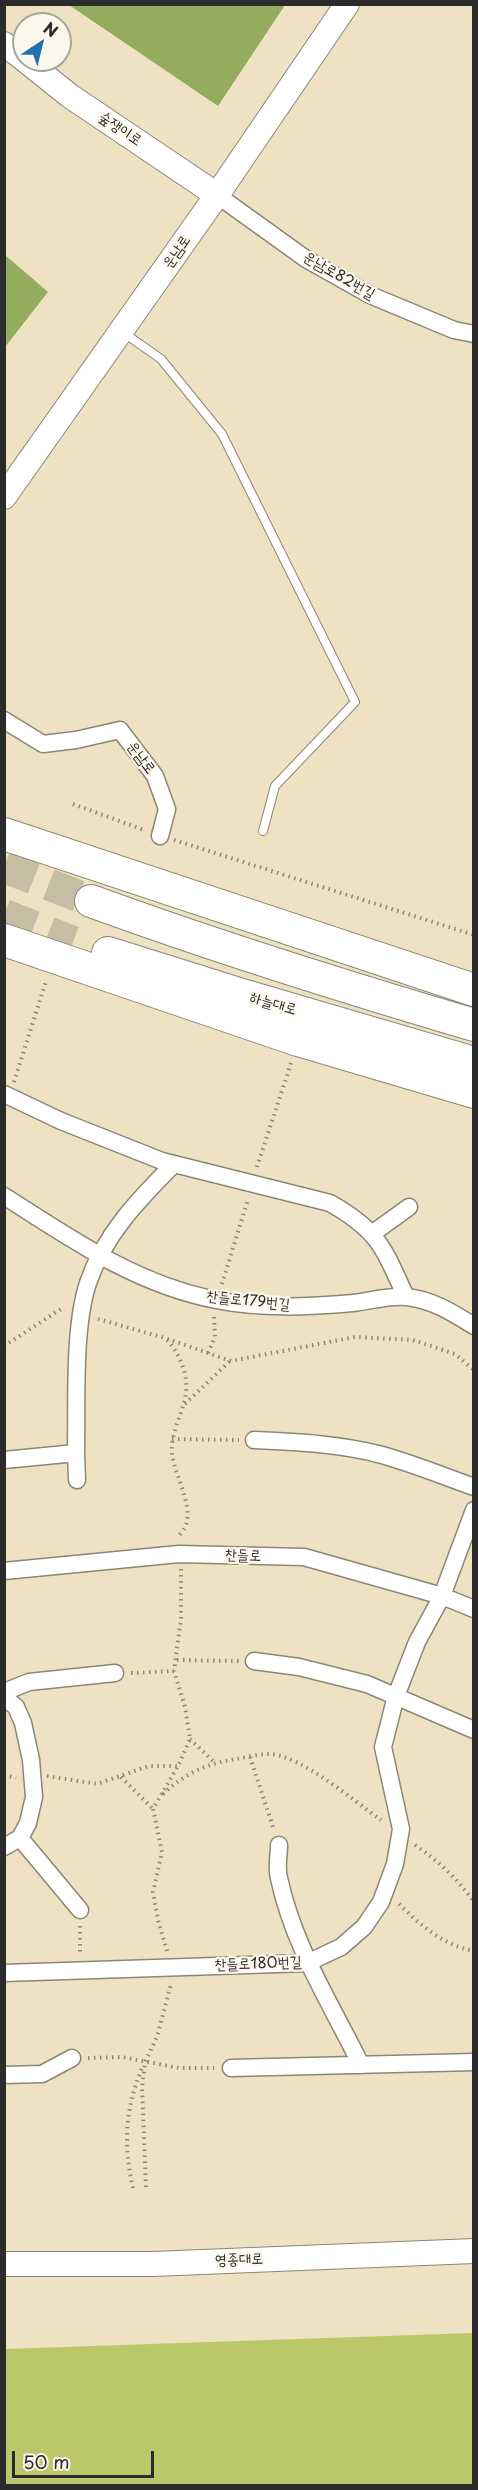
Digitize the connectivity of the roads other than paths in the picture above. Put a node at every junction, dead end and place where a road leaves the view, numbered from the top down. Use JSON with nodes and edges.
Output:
{"nodes":[{"id":1,"x":347,"y":4,"type":"edge"},
{"id":2,"x":39,"y":72,"type":"edge"},
{"id":3,"x":217,"y":195,"type":"junction"},
{"id":4,"x":121,"y":331,"type":"junction"},
{"id":5,"x":474,"y":334,"type":"edge"},
{"id":6,"x":4,"y":497,"type":"edge"},
{"id":7,"x":4,"y":720,"type":"edge"},
{"id":8,"x":263,"y":831,"type":"dead end"},
{"id":9,"x":4,"y":834,"type":"edge"},
{"id":10,"x":160,"y":836,"type":"road end"},
{"id":11,"x":91,"y":901,"type":"tunnel mouth"},
{"id":12,"x":4,"y":940,"type":"edge"},
{"id":13,"x":73,"y":942,"type":"tunnel mouth"},
{"id":14,"x":474,"y":990,"type":"edge"},
{"id":15,"x":474,"y":1025,"type":"edge"},
{"id":16,"x":474,"y":1063,"type":"edge"},
{"id":17,"x":8,"y":1090,"type":"edge"},
{"id":18,"x":474,"y":1092,"type":"edge"},
{"id":19,"x":174,"y":1164,"type":"junction"},
{"id":20,"x":4,"y":1196,"type":"edge"},
{"id":21,"x":409,"y":1207,"type":"dead end"},
{"id":22,"x":373,"y":1233,"type":"junction"},
{"id":23,"x":99,"y":1257,"type":"junction"},
{"id":24,"x":406,"y":1297,"type":"junction"},
{"id":25,"x":474,"y":1326,"type":"edge"},
{"id":26,"x":254,"y":1440,"type":"road end"},
{"id":27,"x":76,"y":1453,"type":"junction"},
{"id":28,"x":4,"y":1460,"type":"edge"},
{"id":29,"x":77,"y":1480,"type":"dead end"},
{"id":30,"x":474,"y":1487,"type":"edge"},
{"id":31,"x":474,"y":1510,"type":"edge"},
{"id":32,"x":4,"y":1571,"type":"edge"},
{"id":33,"x":442,"y":1596,"type":"junction"},
{"id":34,"x":474,"y":1609,"type":"edge"},
{"id":35,"x":254,"y":1661,"type":"road end"},
{"id":36,"x":115,"y":1673,"type":"road end"},
{"id":37,"x":4,"y":1694,"type":"edge"},
{"id":38,"x":396,"y":1696,"type":"junction"},
{"id":39,"x":474,"y":1730,"type":"edge"},
{"id":40,"x":20,"y":1838,"type":"junction"},
{"id":41,"x":279,"y":1845,"type":"road end"},
{"id":42,"x":4,"y":1847,"type":"edge"},
{"id":43,"x":80,"y":1910,"type":"road end"},
{"id":44,"x":308,"y":1963,"type":"junction"},
{"id":45,"x":4,"y":1973,"type":"edge"},
{"id":46,"x":72,"y":2058,"type":"road end"},
{"id":47,"x":474,"y":2062,"type":"edge"},
{"id":48,"x":361,"y":2065,"type":"junction"},
{"id":49,"x":231,"y":2068,"type":"road end"},
{"id":50,"x":4,"y":2075,"type":"edge"},
{"id":51,"x":474,"y":2251,"type":"edge"},
{"id":52,"x":4,"y":2264,"type":"edge"}],
"edges":[{"from":1,"to":3,"type":"street","name":"운남로"},
{"from":2,"to":3,"type":"street","name":"숲쟁이로"},
{"from":3,"to":4,"type":"street","name":"운남로"},
{"from":3,"to":5,"type":"street","name":"운남로82번길"},
{"from":4,"to":6,"type":"street","name":"운남로"},
{"from":4,"to":8,"type":"lane"},
{"from":7,"to":10,"type":"street","name":"운남로"},
{"from":9,"to":14,"type":"highway"},
{"from":11,"to":15,"type":"highway"},
{"from":12,"to":18,"type":"highway"},
{"from":13,"to":16,"type":"highway","name":"하늘대로"},
{"from":17,"to":19,"type":"street"},
{"from":19,"to":22,"type":"street"},
{"from":19,"to":23,"type":"street"},
{"from":20,"to":23,"type":"street","name":"찬들로179번길"},
{"from":21,"to":22,"type":"street"},
{"from":22,"to":24,"type":"street"},
{"from":23,"to":24,"type":"street","name":"찬들로179번길"},
{"from":23,"to":27,"type":"street"},
{"from":24,"to":25,"type":"street","name":"찬들로179번길"},
{"from":26,"to":30,"type":"street"},
{"from":27,"to":28,"type":"street"},
{"from":27,"to":29,"type":"street"},
{"from":31,"to":33,"type":"street"},
{"from":32,"to":33,"type":"street","name":"찬들로"},
{"from":33,"to":34,"type":"street","name":"찬들로"},
{"from":33,"to":38,"type":"street","name":"찬들로180번길"},
{"from":35,"to":38,"type":"street"},
{"from":36,"to":37,"type":"street"},
{"from":37,"to":40,"type":"street"},
{"from":38,"to":39,"type":"street"},
{"from":38,"to":44,"type":"street","name":"찬들로180번길"},
{"from":40,"to":42,"type":"street"},
{"from":40,"to":43,"type":"street"},
{"from":41,"to":44,"type":"street"},
{"from":44,"to":45,"type":"street","name":"찬들로180번길"},
{"from":44,"to":48,"type":"street"},
{"from":46,"to":50,"type":"street"},
{"from":47,"to":48,"type":"street"},
{"from":48,"to":49,"type":"street"},
{"from":51,"to":52,"type":"street","name":"영종대로"}]}
